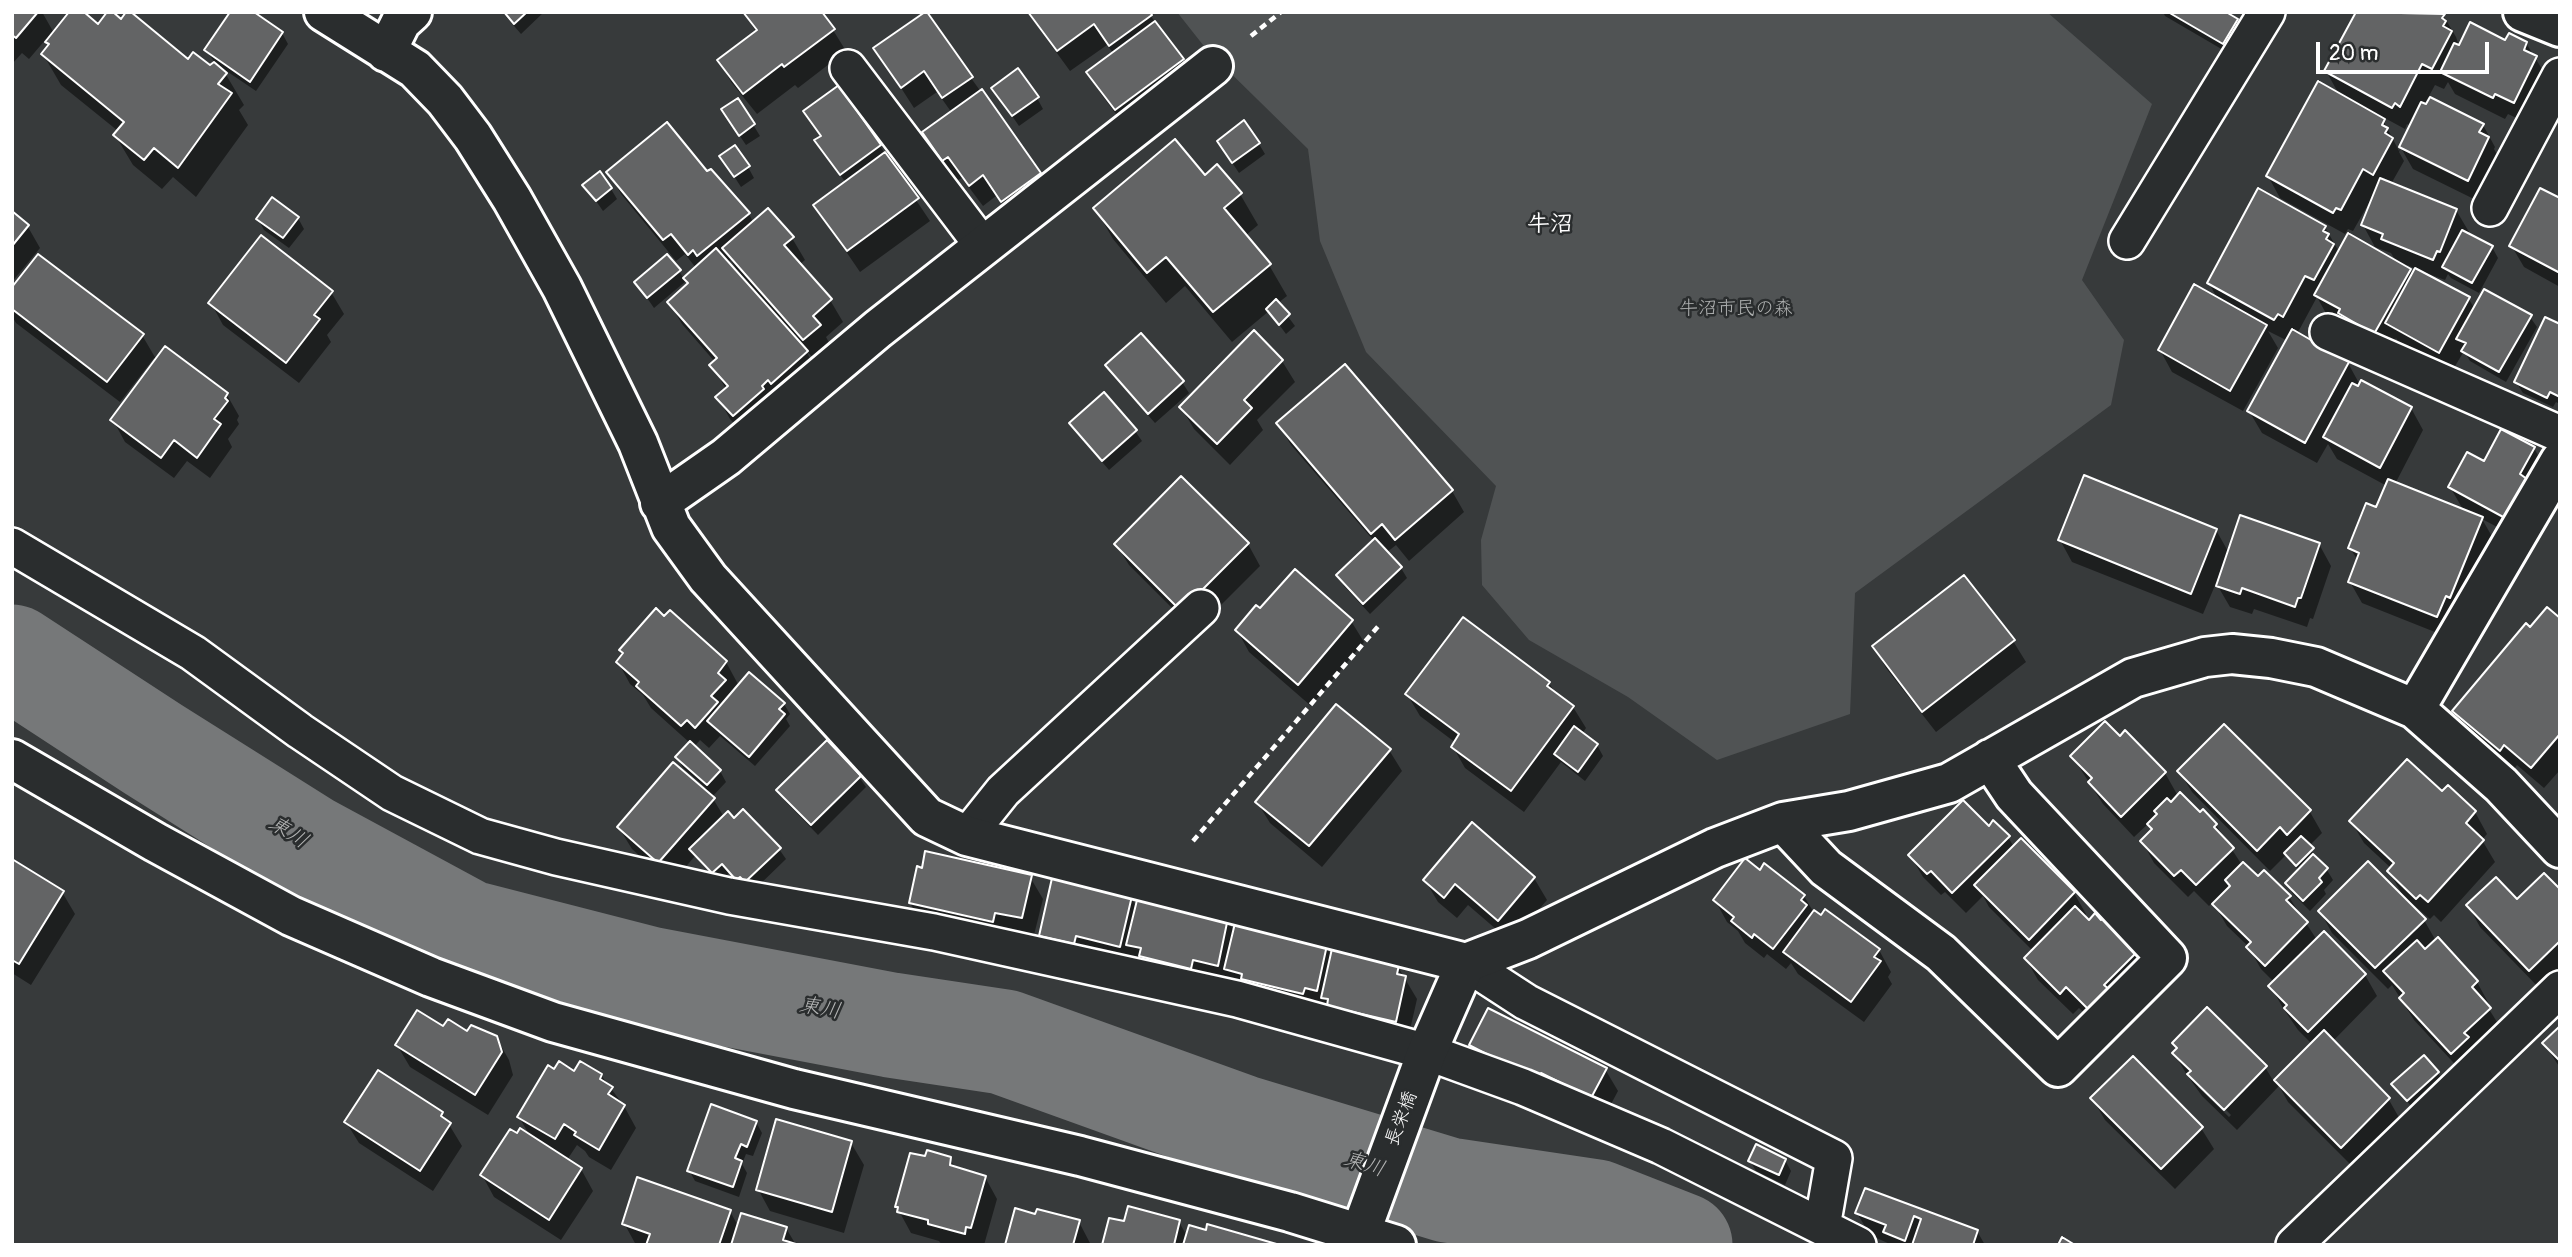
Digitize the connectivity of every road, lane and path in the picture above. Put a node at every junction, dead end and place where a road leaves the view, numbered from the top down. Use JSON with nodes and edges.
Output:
{"nodes":[{"id":1,"x":324,"y":12,"type":"edge"},
{"id":2,"x":412,"y":12,"type":"edge"},
{"id":3,"x":2267,"y":12,"type":"edge"},
{"id":4,"x":2523,"y":12,"type":"edge"},
{"id":5,"x":2560,"y":27,"type":"edge"},
{"id":6,"x":386,"y":52,"type":"junction"},
{"id":7,"x":1213,"y":66,"type":"dead end"},
{"id":8,"x":848,"y":68,"type":"dead end"},
{"id":9,"x":2560,"y":76,"type":"edge"},
{"id":10,"x":2490,"y":208,"type":"dead end"},
{"id":11,"x":2127,"y":241,"type":"dead end"},
{"id":12,"x":983,"y":246,"type":"junction"},
{"id":13,"x":2328,"y":332,"type":"dead end"},
{"id":14,"x":2560,"y":434,"type":"edge"},
{"id":15,"x":2560,"y":461,"type":"edge"},
{"id":16,"x":660,"y":503,"type":"junction"},
{"id":17,"x":12,"y":546,"type":"edge"},
{"id":18,"x":1201,"y":608,"type":"dead end"},
{"id":19,"x":1381,"y":623,"type":"dead end"},
{"id":20,"x":2415,"y":709,"type":"junction"},
{"id":21,"x":12,"y":759,"type":"edge"},
{"id":22,"x":1990,"y":759,"type":"junction"},
{"id":23,"x":1783,"y":822,"type":"junction"},
{"id":24,"x":967,"y":836,"type":"junction"},
{"id":25,"x":2560,"y":848,"type":"edge"},
{"id":26,"x":1156,"y":884,"type":"junction"},
{"id":27,"x":1466,"y":963,"type":"junction"},
{"id":28,"x":2560,"y":989,"type":"edge"},
{"id":29,"x":1421,"y":1067,"type":"junction"},
{"id":30,"x":1822,"y":1227,"type":"junction"},
{"id":31,"x":1358,"y":1239,"type":"edge"},
{"id":32,"x":1396,"y":1245,"type":"edge"},
{"id":33,"x":1858,"y":1245,"type":"edge"},
{"id":34,"x":2294,"y":1245,"type":"edge"}],
"edges":[{"from":1,"to":6,"type":"street"},
{"from":2,"to":6,"type":"street"},
{"from":3,"to":11,"type":"lane"},
{"from":4,"to":5,"type":"street"},
{"from":6,"to":16,"type":"street"},
{"from":7,"to":12,"type":"street"},
{"from":8,"to":12,"type":"lane"},
{"from":9,"to":10,"type":"lane"},
{"from":12,"to":16,"type":"street"},
{"from":13,"to":14,"type":"lane"},
{"from":15,"to":20,"type":"street"},
{"from":16,"to":24,"type":"street"},
{"from":17,"to":29,"type":"lane"},
{"from":18,"to":24,"type":"lane"},
{"from":19,"to":26,"type":"path"},
{"from":20,"to":22,"type":"street"},
{"from":20,"to":25,"type":"street"},
{"from":21,"to":31,"type":"street"},
{"from":22,"to":23,"type":"street"},
{"from":22,"to":23,"type":"street"},
{"from":23,"to":27,"type":"street"},
{"from":24,"to":26,"type":"street"},
{"from":26,"to":27,"type":"street"},
{"from":27,"to":29,"type":"street","name":"長栄橋"},
{"from":27,"to":30,"type":"lane"},
{"from":28,"to":34,"type":"lane"},
{"from":29,"to":30,"type":"lane"},
{"from":29,"to":31,"type":"street","name":"長栄橋"},
{"from":30,"to":33,"type":"lane"},
{"from":31,"to":32,"type":"street"}]}
